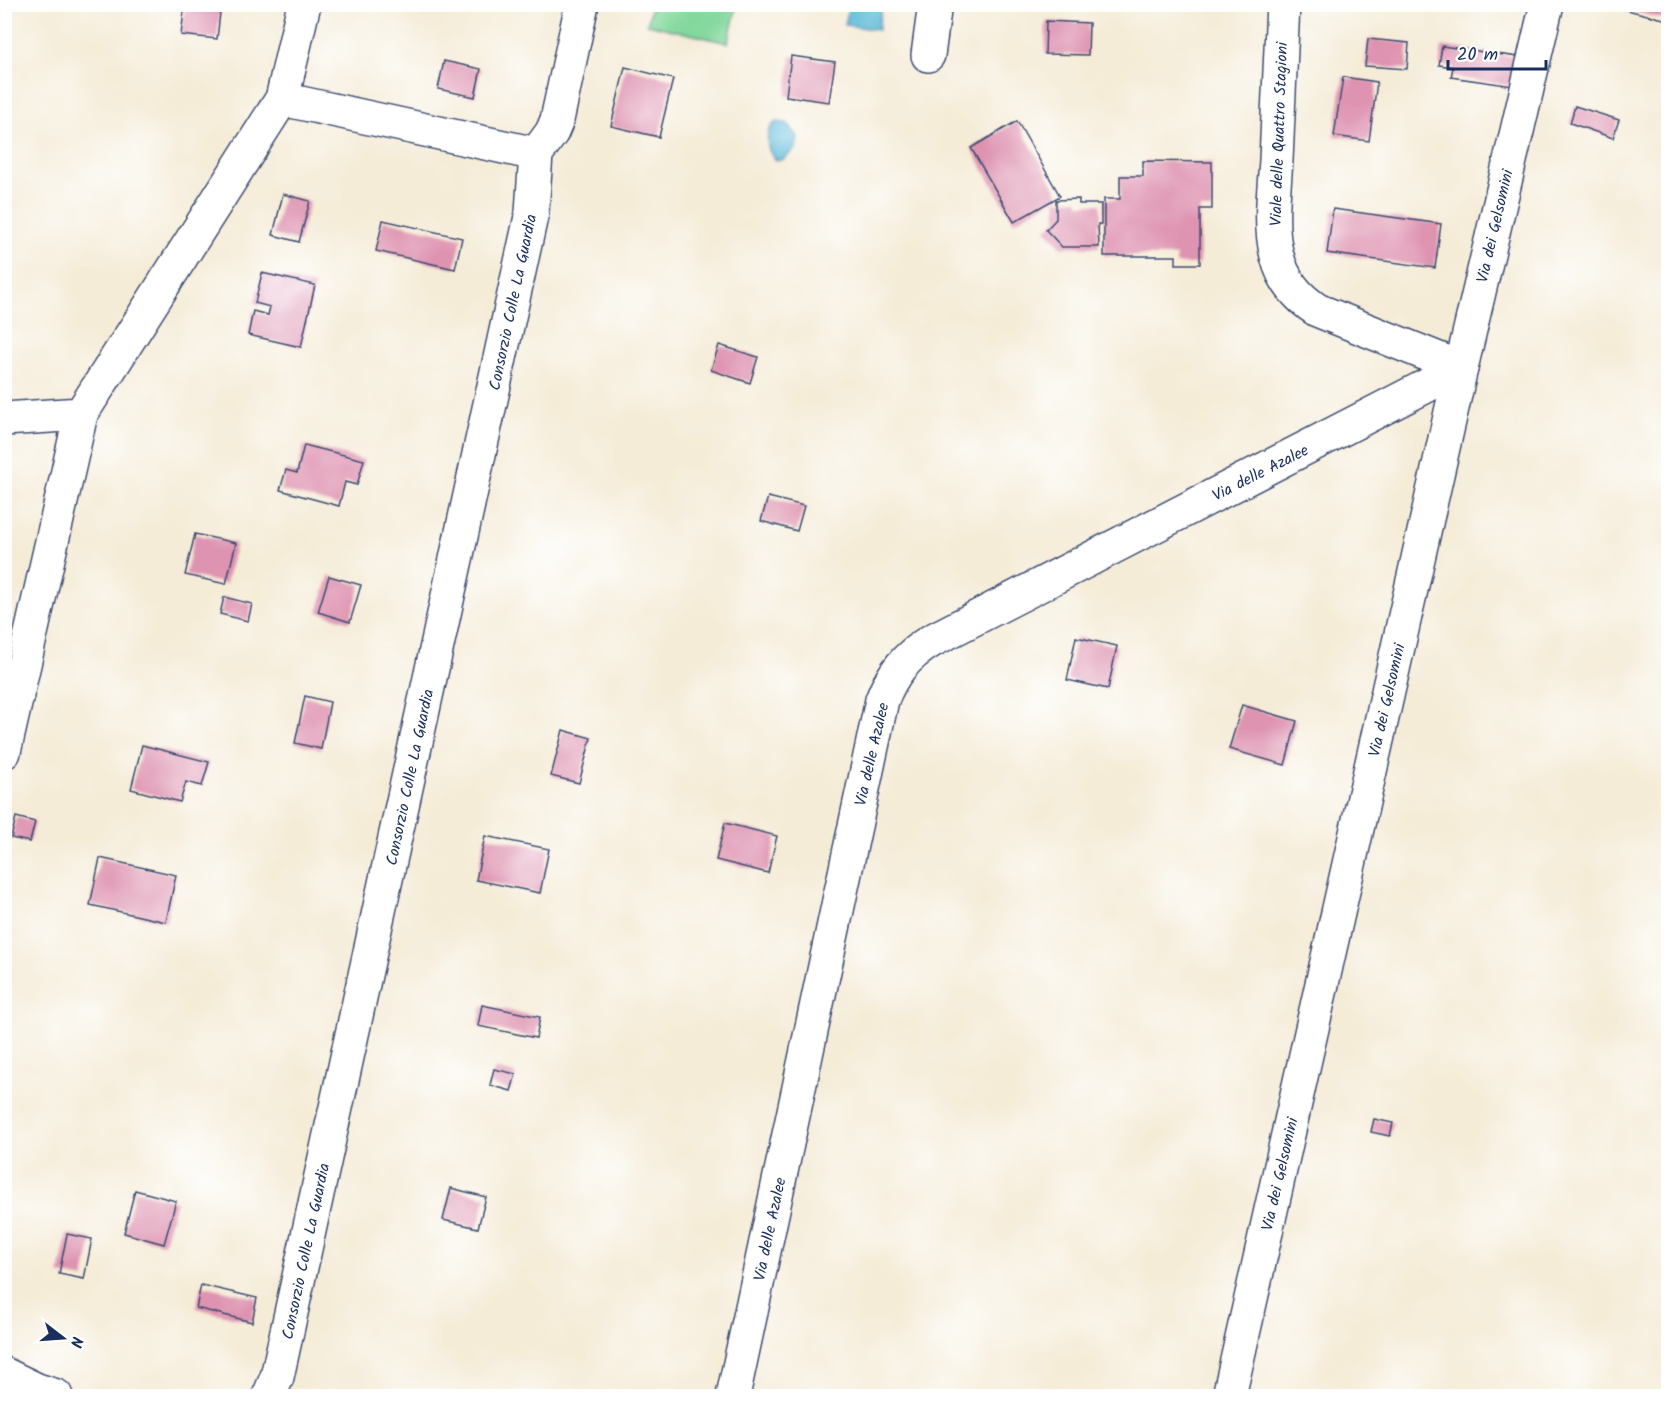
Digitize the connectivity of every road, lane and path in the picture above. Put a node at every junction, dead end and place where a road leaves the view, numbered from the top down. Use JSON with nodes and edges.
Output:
{"nodes":[{"id":1,"x":304,"y":4,"type":"edge"},
{"id":2,"x":582,"y":4,"type":"edge"},
{"id":3,"x":935,"y":4,"type":"edge"},
{"id":4,"x":1283,"y":4,"type":"edge"},
{"id":5,"x":1547,"y":4,"type":"edge"},
{"id":6,"x":928,"y":55,"type":"dead end"},
{"id":7,"x":282,"y":99,"type":"junction"},
{"id":8,"x":536,"y":154,"type":"junction"},
{"id":9,"x":1461,"y":368,"type":"junction"},
{"id":10,"x":81,"y":414,"type":"junction"},
{"id":11,"x":4,"y":419,"type":"edge"},
{"id":12,"x":4,"y":752,"type":"edge"},
{"id":13,"x":4,"y":1374,"type":"edge"},
{"id":14,"x":56,"y":1396,"type":"edge"},
{"id":15,"x":269,"y":1396,"type":"edge"},
{"id":16,"x":733,"y":1396,"type":"edge"},
{"id":17,"x":1229,"y":1396,"type":"edge"}],
"edges":[{"from":1,"to":7,"type":"street"},
{"from":2,"to":8,"type":"street"},
{"from":3,"to":6,"type":"street"},
{"from":4,"to":9,"type":"street","name":"Viale delle Quattro Stagioni"},
{"from":5,"to":9,"type":"street","name":"Via dei Gelsomini"},
{"from":7,"to":8,"type":"street"},
{"from":7,"to":10,"type":"street"},
{"from":8,"to":15,"type":"street","name":"Consorzio Colle La Guardia"},
{"from":9,"to":16,"type":"street","name":"Via delle Azalee"},
{"from":9,"to":17,"type":"street","name":"Via dei Gelsomini"},
{"from":10,"to":11,"type":"street"},
{"from":10,"to":12,"type":"street"},
{"from":13,"to":14,"type":"street"}]}
